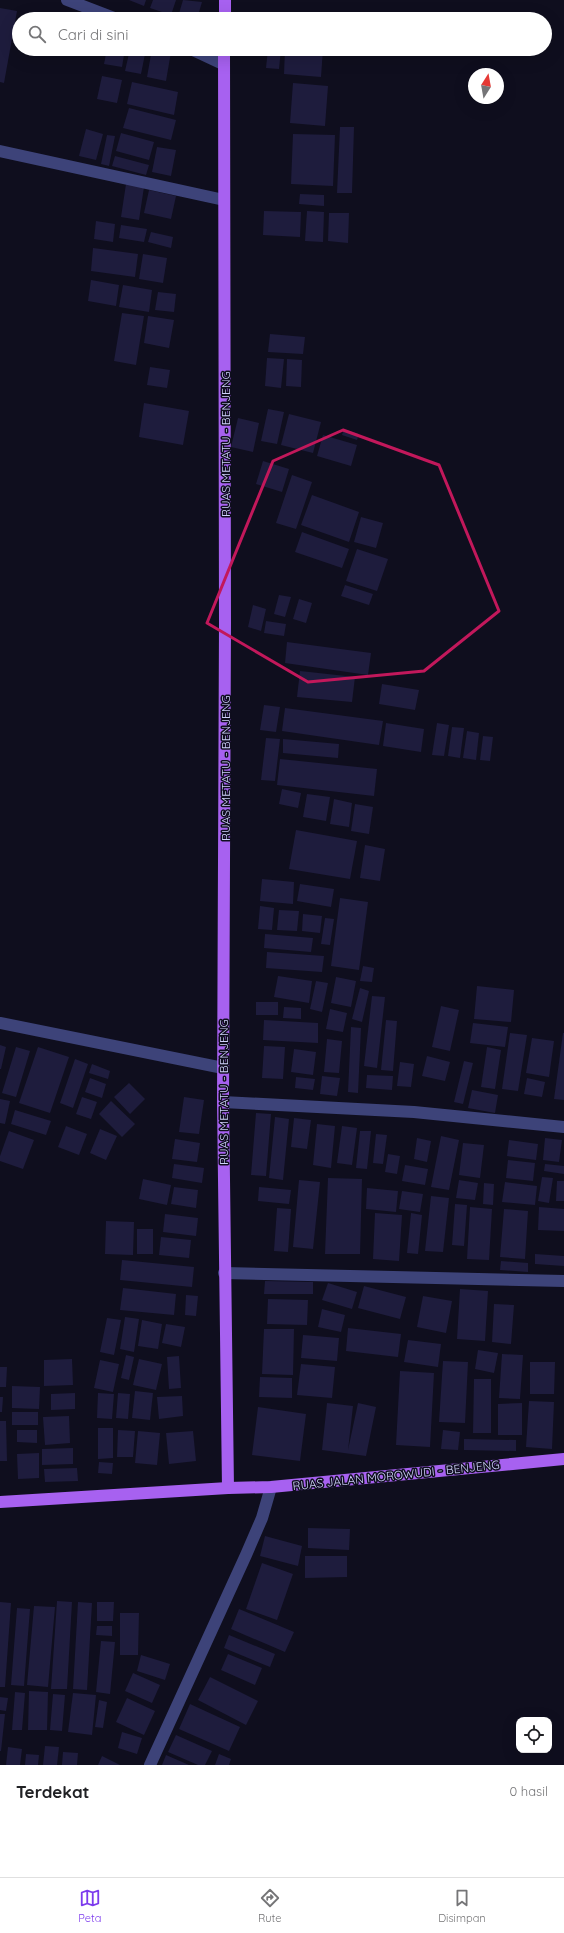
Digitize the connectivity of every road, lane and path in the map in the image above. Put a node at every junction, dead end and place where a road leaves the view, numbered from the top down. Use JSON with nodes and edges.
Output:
{"nodes":[{"id":1,"x":67,"y":0,"type":"edge"},
{"id":2,"x":225,"y":0,"type":"edge"},
{"id":3,"x":99,"y":12,"type":"edge"},
{"id":4,"x":225,"y":12,"type":"edge"},
{"id":5,"x":206,"y":56,"type":"edge"},
{"id":6,"x":224,"y":56,"type":"edge"},
{"id":7,"x":223,"y":64,"type":"junction"},
{"id":8,"x":0,"y":151,"type":"edge"},
{"id":9,"x":224,"y":200,"type":"junction"},
{"id":10,"x":0,"y":1023,"type":"edge"},
{"id":11,"x":223,"y":1068,"type":"junction"},
{"id":12,"x":223,"y":1102,"type":"junction"},
{"id":13,"x":564,"y":1127,"type":"edge"},
{"id":14,"x":224,"y":1273,"type":"junction"},
{"id":15,"x":564,"y":1281,"type":"edge"},
{"id":16,"x":564,"y":1459,"type":"edge"},
{"id":17,"x":271,"y":1487,"type":"junction"},
{"id":18,"x":228,"y":1488,"type":"junction"},
{"id":19,"x":0,"y":1502,"type":"edge"},
{"id":20,"x":150,"y":1765,"type":"edge"}],
"edges":[{"from":1,"to":3,"type":"street"},
{"from":2,"to":4,"type":"main road"},
{"from":5,"to":7,"type":"street"},
{"from":6,"to":7,"type":"main road","name":"RUAS METATU - BENJENG"},
{"from":7,"to":9,"type":"main road","name":"RUAS METATU - BENJENG"},
{"from":8,"to":9,"type":"street"},
{"from":9,"to":11,"type":"main road","name":"RUAS METATU - BENJENG"},
{"from":10,"to":11,"type":"street"},
{"from":11,"to":12,"type":"main road","name":"RUAS METATU - BENJENG"},
{"from":12,"to":13,"type":"street"},
{"from":12,"to":14,"type":"main road","name":"RUAS METATU - BENJENG"},
{"from":14,"to":15,"type":"street"},
{"from":14,"to":18,"type":"main road","name":"RUAS METATU - BENJENG"},
{"from":16,"to":17,"type":"main road","name":"RUAS JALAN MOROWUDI - BENJENG"},
{"from":17,"to":18,"type":"main road","name":"RUAS JALAN MOROWUDI - BENJENG"},
{"from":17,"to":20,"type":"street"},
{"from":18,"to":19,"type":"main road","name":"RUAS JALAN MOROWUDI - BENJENG"}]}
